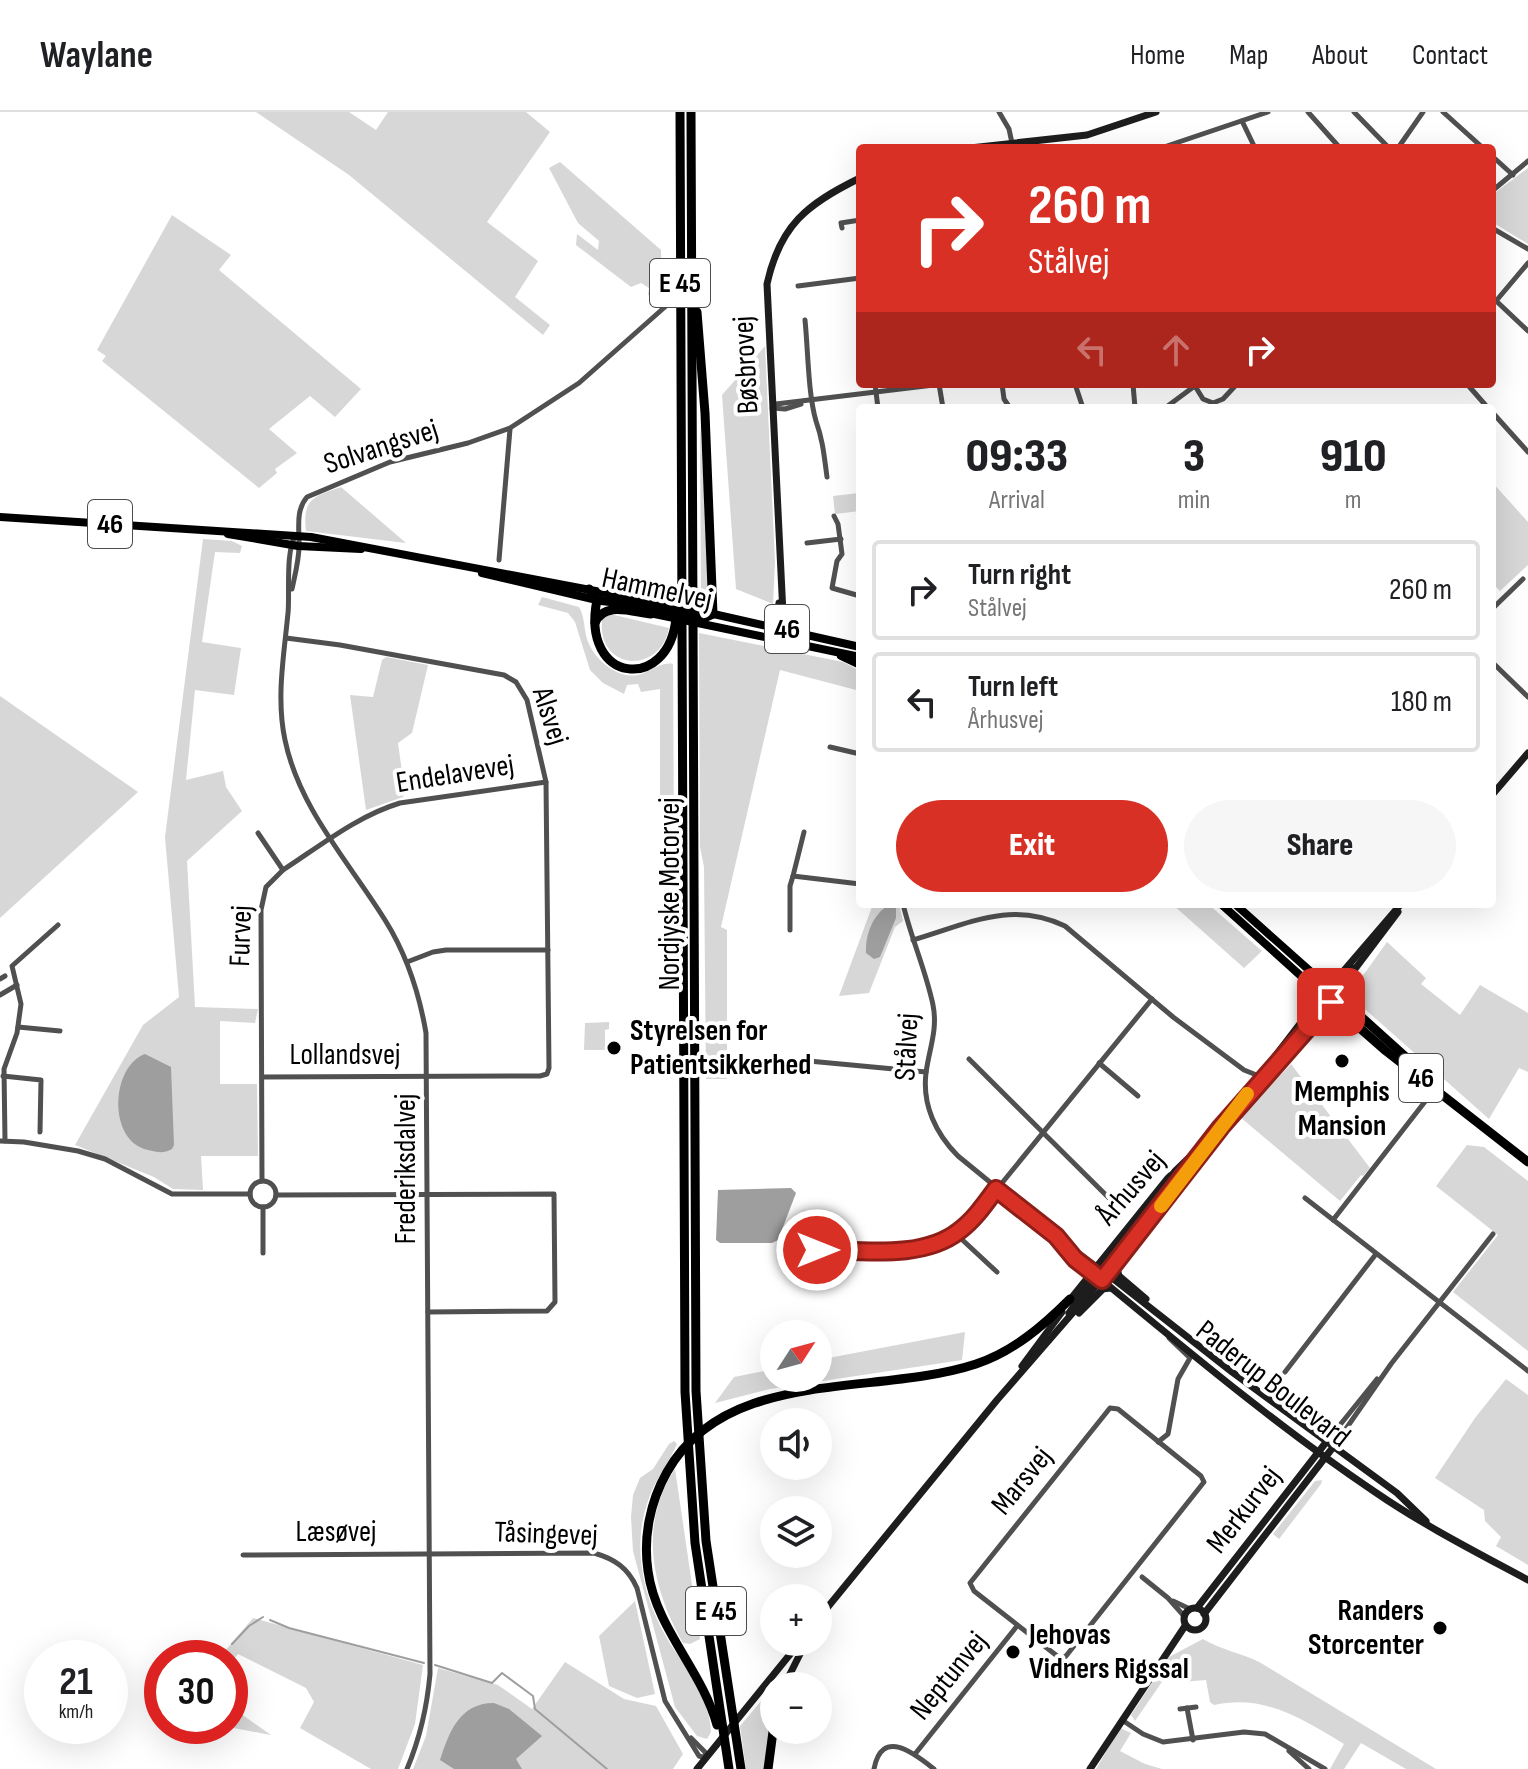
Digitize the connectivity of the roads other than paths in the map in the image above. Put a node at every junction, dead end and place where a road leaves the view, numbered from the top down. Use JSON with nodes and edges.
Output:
{"nodes":[{"id":1,"x":680,"y":112,"type":"edge"},
{"id":2,"x":691,"y":112,"type":"edge"},
{"id":3,"x":999,"y":112,"type":"edge"},
{"id":4,"x":1156,"y":112,"type":"edge"},
{"id":5,"x":1268,"y":112,"type":"edge"},
{"id":6,"x":1308,"y":112,"type":"edge"},
{"id":7,"x":1354,"y":112,"type":"edge"},
{"id":8,"x":1423,"y":112,"type":"edge"},
{"id":9,"x":1443,"y":112,"type":"edge"},
{"id":10,"x":1134,"y":116,"type":"edge"},
{"id":11,"x":1242,"y":121,"type":"junction"},
{"id":12,"x":1012,"y":144,"type":"edge"},
{"id":13,"x":1041,"y":144,"type":"edge"},
{"id":14,"x":1183,"y":144,"type":"edge"},
{"id":15,"x":1253,"y":144,"type":"edge"},
{"id":16,"x":1336,"y":144,"type":"edge"},
{"id":17,"x":1385,"y":144,"type":"edge"},
{"id":18,"x":1401,"y":144,"type":"edge"},
{"id":19,"x":1479,"y":144,"type":"edge"},
{"id":20,"x":1496,"y":160,"type":"edge"},
{"id":21,"x":1528,"y":161,"type":"edge"},
{"id":22,"x":1513,"y":175,"type":"junction"},
{"id":23,"x":691,"y":178,"type":"junction"},
{"id":24,"x":856,"y":180,"type":"edge"},
{"id":25,"x":1496,"y":188,"type":"edge"},
{"id":26,"x":856,"y":221,"type":"edge"},
{"id":27,"x":842,"y":228,"type":"dead end"},
{"id":28,"x":1496,"y":230,"type":"edge"},
{"id":29,"x":1528,"y":249,"type":"edge"},
{"id":30,"x":1528,"y":263,"type":"edge"},
{"id":31,"x":856,"y":279,"type":"edge"},
{"id":32,"x":798,"y":286,"type":"dead end"},
{"id":33,"x":1496,"y":297,"type":"edge"},
{"id":34,"x":1496,"y":301,"type":"edge"},
{"id":35,"x":666,"y":306,"type":"dead end"},
{"id":36,"x":805,"y":320,"type":"dead end"},
{"id":37,"x":1528,"y":331,"type":"edge"},
{"id":38,"x":876,"y":388,"type":"edge"},
{"id":39,"x":908,"y":388,"type":"edge"},
{"id":40,"x":1192,"y":388,"type":"edge"},
{"id":41,"x":1198,"y":388,"type":"edge"},
{"id":42,"x":1233,"y":388,"type":"edge"},
{"id":43,"x":1471,"y":388,"type":"edge"},
{"id":44,"x":876,"y":392,"type":"junction"},
{"id":45,"x":813,"y":400,"type":"junction"},
{"id":46,"x":878,"y":404,"type":"edge"},
{"id":47,"x":1170,"y":404,"type":"edge"},
{"id":48,"x":1485,"y":404,"type":"edge"},
{"id":49,"x":772,"y":408,"type":"junction"},
{"id":50,"x":1496,"y":417,"type":"edge"},
{"id":51,"x":510,"y":428,"type":"junction"},
{"id":52,"x":1528,"y":452,"type":"edge"},
{"id":53,"x":827,"y":477,"type":"dead end"},
{"id":54,"x":834,"y":516,"type":"dead end"},
{"id":55,"x":0,"y":517,"type":"edge"},
{"id":56,"x":220,"y":531,"type":"junction"},
{"id":57,"x":841,"y":539,"type":"junction"},
{"id":58,"x":296,"y":540,"type":"junction"},
{"id":59,"x":807,"y":543,"type":"dead end"},
{"id":60,"x":376,"y":549,"type":"junction"},
{"id":61,"x":499,"y":560,"type":"dead end"},
{"id":62,"x":446,"y":562,"type":"junction"},
{"id":63,"x":1523,"y":579,"type":"dead end"},
{"id":64,"x":589,"y":589,"type":"junction"},
{"id":65,"x":856,"y":595,"type":"edge"},
{"id":66,"x":597,"y":600,"type":"junction"},
{"id":67,"x":1496,"y":605,"type":"edge"},
{"id":68,"x":651,"y":614,"type":"junction"},
{"id":69,"x":713,"y":614,"type":"junction"},
{"id":70,"x":701,"y":624,"type":"junction"},
{"id":71,"x":594,"y":626,"type":"junction"},
{"id":72,"x":778,"y":629,"type":"junction"},
{"id":73,"x":677,"y":637,"type":"junction"},
{"id":74,"x":286,"y":638,"type":"junction"},
{"id":75,"x":786,"y":641,"type":"junction"},
{"id":76,"x":856,"y":646,"type":"edge"},
{"id":77,"x":825,"y":649,"type":"junction"},
{"id":78,"x":856,"y":656,"type":"edge"},
{"id":79,"x":856,"y":663,"type":"edge"},
{"id":80,"x":1496,"y":666,"type":"edge"},
{"id":81,"x":1528,"y":697,"type":"edge"},
{"id":82,"x":830,"y":747,"type":"dead end"},
{"id":83,"x":856,"y":753,"type":"edge"},
{"id":84,"x":1528,"y":753,"type":"edge"},
{"id":85,"x":546,"y":782,"type":"junction"},
{"id":86,"x":1496,"y":790,"type":"edge"},
{"id":87,"x":804,"y":832,"type":"dead end"},
{"id":88,"x":258,"y":833,"type":"dead end"},
{"id":89,"x":331,"y":839,"type":"junction"},
{"id":90,"x":283,"y":870,"type":"junction"},
{"id":91,"x":793,"y":876,"type":"junction"},
{"id":92,"x":856,"y":884,"type":"edge"},
{"id":93,"x":904,"y":908,"type":"edge"},
{"id":94,"x":1226,"y":908,"type":"edge"},
{"id":95,"x":1239,"y":908,"type":"edge"},
{"id":96,"x":1398,"y":908,"type":"edge"},
{"id":97,"x":1399,"y":908,"type":"edge"},
{"id":98,"x":58,"y":925,"type":"dead end"},
{"id":99,"x":790,"y":930,"type":"dead end"},
{"id":100,"x":913,"y":940,"type":"junction"},
{"id":101,"x":548,"y":950,"type":"junction"},
{"id":102,"x":407,"y":962,"type":"junction"},
{"id":103,"x":17,"y":985,"type":"junction"},
{"id":104,"x":0,"y":995,"type":"edge"},
{"id":105,"x":1330,"y":995,"type":"junction"},
{"id":106,"x":1152,"y":999,"type":"junction"},
{"id":107,"x":261,"y":1010,"type":"joint"},
{"id":108,"x":18,"y":1027,"type":"junction"},
{"id":109,"x":60,"y":1031,"type":"dead end"},
{"id":110,"x":969,"y":1059,"type":"dead end"},
{"id":111,"x":798,"y":1060,"type":"dead end"},
{"id":112,"x":1099,"y":1063,"type":"junction"},
{"id":113,"x":926,"y":1072,"type":"junction"},
{"id":114,"x":547,"y":1074,"type":"joint"},
{"id":115,"x":3,"y":1076,"type":"junction"},
{"id":116,"x":1259,"y":1076,"type":"junction"},
{"id":117,"x":262,"y":1077,"type":"junction"},
{"id":118,"x":428,"y":1077,"type":"junction"},
{"id":119,"x":1250,"y":1090,"type":"junction"},
{"id":120,"x":1138,"y":1096,"type":"dead end"},
{"id":121,"x":1427,"y":1099,"type":"dead end"},
{"id":122,"x":2,"y":1114,"type":"edge"},
{"id":123,"x":1482,"y":1126,"type":"junction"},
{"id":124,"x":1221,"y":1127,"type":"junction"},
{"id":125,"x":40,"y":1132,"type":"dead end"},
{"id":126,"x":1042,"y":1133,"type":"junction"},
{"id":127,"x":2,"y":1141,"type":"edge"},
{"id":128,"x":1528,"y":1162,"type":"edge"},
{"id":129,"x":262,"y":1181,"type":"junction"},
{"id":130,"x":996,"y":1189,"type":"junction"},
{"id":131,"x":250,"y":1194,"type":"junction"},
{"id":132,"x":428,"y":1194,"type":"junction"},
{"id":133,"x":276,"y":1195,"type":"junction"},
{"id":134,"x":1305,"y":1198,"type":"dead end"},
{"id":135,"x":1115,"y":1204,"type":"dead end"},
{"id":136,"x":263,"y":1207,"type":"junction"},
{"id":137,"x":1333,"y":1220,"type":"junction"},
{"id":138,"x":956,"y":1234,"type":"junction"},
{"id":139,"x":1493,"y":1234,"type":"dead end"},
{"id":140,"x":1056,"y":1236,"type":"junction"},
{"id":141,"x":817,"y":1250,"type":"dead end"},
{"id":142,"x":263,"y":1253,"type":"dead end"},
{"id":143,"x":1376,"y":1254,"type":"junction"},
{"id":144,"x":1116,"y":1263,"type":"junction"},
{"id":145,"x":997,"y":1272,"type":"dead end"},
{"id":146,"x":1099,"y":1272,"type":"junction"},
{"id":147,"x":1110,"y":1288,"type":"junction"},
{"id":148,"x":1070,"y":1299,"type":"junction"},
{"id":149,"x":1438,"y":1302,"type":"junction"},
{"id":150,"x":428,"y":1312,"type":"junction"},
{"id":151,"x":1161,"y":1328,"type":"junction"},
{"id":152,"x":1047,"y":1344,"type":"junction"},
{"id":153,"x":1202,"y":1348,"type":"junction"},
{"id":154,"x":1528,"y":1371,"type":"edge"},
{"id":155,"x":1285,"y":1372,"type":"dead end"},
{"id":156,"x":997,"y":1400,"type":"junction"},
{"id":157,"x":1158,"y":1442,"type":"junction"},
{"id":158,"x":1331,"y":1443,"type":"junction"},
{"id":159,"x":1323,"y":1454,"type":"junction"},
{"id":160,"x":1431,"y":1526,"type":"junction"},
{"id":161,"x":429,"y":1554,"type":"junction"},
{"id":162,"x":243,"y":1555,"type":"dead end"},
{"id":163,"x":1140,"y":1564,"type":"junction"},
{"id":164,"x":1142,"y":1577,"type":"junction"},
{"id":165,"x":1128,"y":1579,"type":"junction"},
{"id":166,"x":1528,"y":1580,"type":"edge"},
{"id":167,"x":1168,"y":1598,"type":"junction"},
{"id":168,"x":832,"y":1603,"type":"edge"},
{"id":169,"x":1193,"y":1608,"type":"junction"},
{"id":170,"x":1204,"y":1614,"type":"junction"},
{"id":171,"x":1184,"y":1616,"type":"junction"},
{"id":172,"x":1017,"y":1626,"type":"junction"},
{"id":173,"x":1188,"y":1628,"type":"junction"},
{"id":174,"x":789,"y":1656,"type":"edge"},
{"id":175,"x":1196,"y":1707,"type":"dead end"},
{"id":176,"x":1121,"y":1720,"type":"junction"},
{"id":177,"x":1193,"y":1740,"type":"junction"},
{"id":178,"x":771,"y":1744,"type":"edge"},
{"id":179,"x":1283,"y":1744,"type":"junction"},
{"id":180,"x":915,"y":1754,"type":"junction"},
{"id":181,"x":707,"y":1757,"type":"junction"},
{"id":182,"x":407,"y":1769,"type":"edge"},
{"id":183,"x":697,"y":1769,"type":"edge"},
{"id":184,"x":727,"y":1769,"type":"edge"},
{"id":185,"x":741,"y":1769,"type":"edge"},
{"id":186,"x":768,"y":1769,"type":"edge"},
{"id":187,"x":874,"y":1769,"type":"edge"},
{"id":188,"x":934,"y":1769,"type":"edge"},
{"id":189,"x":1090,"y":1769,"type":"edge"},
{"id":190,"x":1309,"y":1769,"type":"edge"},
{"id":191,"x":1325,"y":1769,"type":"edge"}],
"edges":[{"from":1,"to":73,"type":"highway","name":"Nordjyske Motorvej","number":"E 45"},
{"from":2,"to":23,"type":"highway","name":"Nordjyske Motorvej","number":"E 45"},
{"from":3,"to":12,"type":"street"},
{"from":4,"to":10,"type":"street"},
{"from":5,"to":11,"type":"street"},
{"from":6,"to":16,"type":"street"},
{"from":7,"to":17,"type":"street"},
{"from":8,"to":18,"type":"street"},
{"from":9,"to":19,"type":"street"},
{"from":10,"to":13,"type":"street"},
{"from":11,"to":14,"type":"street"},
{"from":11,"to":15,"type":"street"},
{"from":20,"to":22,"type":"street"},
{"from":21,"to":22,"type":"street"},
{"from":22,"to":25,"type":"street"},
{"from":23,"to":69,"type":"highway"},
{"from":23,"to":185,"type":"highway","name":"Nordjyske Motorvej","number":"E 45"},
{"from":24,"to":49,"type":"street","name":"Bøsbrovej"},
{"from":26,"to":27,"type":"street"},
{"from":28,"to":29,"type":"street"},
{"from":30,"to":33,"type":"street"},
{"from":31,"to":32,"type":"street"},
{"from":34,"to":37,"type":"street"},
{"from":35,"to":51,"type":"street","name":"Solvangsvej"},
{"from":36,"to":45,"type":"street"},
{"from":38,"to":44,"type":"street"},
{"from":39,"to":44,"type":"street"},
{"from":40,"to":47,"type":"street"},
{"from":41,"to":42,"type":"street"},
{"from":43,"to":48,"type":"street"},
{"from":44,"to":45,"type":"street"},
{"from":44,"to":46,"type":"street"},
{"from":45,"to":49,"type":"street"},
{"from":45,"to":53,"type":"street"},
{"from":49,"to":72,"type":"street","name":"Bøsbrovej"},
{"from":50,"to":52,"type":"street"},
{"from":51,"to":58,"type":"street","name":"Solvangsvej"},
{"from":51,"to":61,"type":"street"},
{"from":54,"to":57,"type":"street"},
{"from":55,"to":56,"type":"main road","name":"Hammelvej","number":"46"},
{"from":56,"to":58,"type":"main road","name":"Hammelvej","number":"46"},
{"from":56,"to":58,"type":"main road","name":"Hammelvej","number":"46"},
{"from":57,"to":59,"type":"street"},
{"from":57,"to":65,"type":"street"},
{"from":58,"to":60,"type":"main road","name":"Hammelvej","number":"46"},
{"from":58,"to":60,"type":"main road","name":"Hammelvej","number":"46"},
{"from":58,"to":74,"type":"street","name":"Frederiksdalvej"},
{"from":60,"to":62,"type":"main road","name":"Hammelvej","number":"46"},
{"from":62,"to":64,"type":"main road","name":"Hammelvej","number":"46"},
{"from":62,"to":66,"type":"main road","name":"Hammelvej","number":"46"},
{"from":63,"to":67,"type":"street"},
{"from":64,"to":66,"type":"highway"},
{"from":64,"to":69,"type":"main road","name":"Hammelvej","number":"46"},
{"from":66,"to":68,"type":"main road","name":"Hammelvej","number":"46"},
{"from":66,"to":69,"type":"highway"},
{"from":66,"to":71,"type":"highway"},
{"from":68,"to":70,"type":"main road","name":"Hammelvej","number":"46"},
{"from":68,"to":71,"type":"highway"},
{"from":69,"to":72,"type":"main road","name":"Hammelvej","number":"46"},
{"from":70,"to":72,"type":"main road"},
{"from":70,"to":75,"type":"main road","name":"Hammelvej","number":"46"},
{"from":71,"to":73,"type":"highway"},
{"from":72,"to":75,"type":"main road"},
{"from":72,"to":76,"type":"main road","name":"Hammelvej","number":"46"},
{"from":73,"to":184,"type":"highway","name":"Nordjyske Motorvej","number":"E 45"},
{"from":74,"to":85,"type":"street","name":"Alsvej"},
{"from":74,"to":89,"type":"street","name":"Frederiksdalvej"},
{"from":75,"to":77,"type":"main road","name":"Hammelvej","number":"46"},
{"from":77,"to":78,"type":"main road","name":"Hammelvej","number":"46"},
{"from":77,"to":79,"type":"main road"},
{"from":80,"to":81,"type":"street"},
{"from":82,"to":83,"type":"street"},
{"from":84,"to":86,"type":"street"},
{"from":85,"to":89,"type":"street","name":"Endelavevej"},
{"from":85,"to":101,"type":"street","name":"Alsvej"},
{"from":87,"to":91,"type":"street"},
{"from":88,"to":90,"type":"street","name":"Furvej"},
{"from":89,"to":90,"type":"street","name":"Furvej"},
{"from":89,"to":102,"type":"street","name":"Frederiksdalvej"},
{"from":90,"to":107,"type":"street","name":"Furvej"},
{"from":91,"to":92,"type":"street"},
{"from":91,"to":99,"type":"street"},
{"from":93,"to":100,"type":"street","name":"Stålvej"},
{"from":94,"to":105,"type":"main road","number":"46"},
{"from":95,"to":105,"type":"main road","number":"46"},
{"from":96,"to":105,"type":"street","name":"Århusvej"},
{"from":97,"to":105,"type":"street","name":"Århusvej"},
{"from":98,"to":103,"type":"street"},
{"from":100,"to":106,"type":"street"},
{"from":100,"to":113,"type":"street","name":"Stålvej"},
{"from":101,"to":102,"type":"street"},
{"from":101,"to":114,"type":"street","name":"Alsvej"},
{"from":102,"to":118,"type":"street","name":"Frederiksdalvej"},
{"from":103,"to":104,"type":"street"},
{"from":103,"to":108,"type":"street"},
{"from":105,"to":116,"type":"street","name":"Århusvej"},
{"from":105,"to":119,"type":"street","name":"Århusvej"},
{"from":105,"to":123,"type":"highway","number":"46"},
{"from":105,"to":123,"type":"highway","number":"46"},
{"from":106,"to":112,"type":"street"},
{"from":106,"to":116,"type":"street"},
{"from":107,"to":117,"type":"street","name":"Lollandsvej"},
{"from":108,"to":109,"type":"street"},
{"from":108,"to":115,"type":"street"},
{"from":110,"to":126,"type":"street"},
{"from":111,"to":113,"type":"street"},
{"from":112,"to":120,"type":"street"},
{"from":112,"to":126,"type":"street"},
{"from":113,"to":130,"type":"street","name":"Stålvej"},
{"from":114,"to":118,"type":"street","name":"Lollandsvej"},
{"from":115,"to":122,"type":"street"},
{"from":115,"to":125,"type":"street"},
{"from":116,"to":119,"type":"street","name":"Århusvej"},
{"from":117,"to":118,"type":"street","name":"Lollandsvej"},
{"from":117,"to":129,"type":"street","name":"Lollandsvej"},
{"from":118,"to":132,"type":"street","name":"Frederiksdalvej"},
{"from":119,"to":124,"type":"street","name":"Århusvej"},
{"from":121,"to":137,"type":"street"},
{"from":122,"to":127,"type":"street"},
{"from":123,"to":128,"type":"highway","number":"46"},
{"from":124,"to":144,"type":"street","name":"Århusvej"},
{"from":124,"to":146,"type":"street","name":"Århusvej"},
{"from":126,"to":130,"type":"street"},
{"from":126,"to":135,"type":"street"},
{"from":127,"to":131,"type":"street"},
{"from":129,"to":131,"type":"street"},
{"from":129,"to":133,"type":"street"},
{"from":130,"to":138,"type":"street"},
{"from":130,"to":140,"type":"street","name":"Stålvej"},
{"from":131,"to":136,"type":"street"},
{"from":132,"to":133,"type":"street"},
{"from":132,"to":150,"type":"street","name":"Frederiksdalvej"},
{"from":132,"to":150,"type":"street"},
{"from":133,"to":136,"type":"street"},
{"from":134,"to":137,"type":"street"},
{"from":136,"to":142,"type":"street"},
{"from":137,"to":143,"type":"street"},
{"from":138,"to":141,"type":"street"},
{"from":138,"to":145,"type":"street"},
{"from":139,"to":149,"type":"street"},
{"from":140,"to":146,"type":"street","name":"Stålvej"},
{"from":140,"to":146,"type":"street","name":"Stålvej"},
{"from":143,"to":149,"type":"street"},
{"from":143,"to":155,"type":"street"},
{"from":144,"to":146,"type":"street","name":"Århusvej"},
{"from":144,"to":153,"type":"street"},
{"from":146,"to":147,"type":"street","name":"Paderup Boulevard"},
{"from":146,"to":148,"type":"street","name":"Århusvej"},
{"from":146,"to":152,"type":"street","name":"Århusvej"},
{"from":146,"to":153,"type":"street","name":"Paderup Boulevard"},
{"from":147,"to":151,"type":"street","name":"Paderup Boulevard"},
{"from":147,"to":152,"type":"street"},
{"from":148,"to":156,"type":"street","name":"Århusvej"},
{"from":148,"to":184,"type":"highway"},
{"from":149,"to":154,"type":"street"},
{"from":149,"to":158,"type":"street"},
{"from":150,"to":161,"type":"street","name":"Frederiksdalvej"},
{"from":151,"to":157,"type":"street"},
{"from":151,"to":159,"type":"street","name":"Paderup Boulevard"},
{"from":152,"to":156,"type":"street","name":"Århusvej"},
{"from":153,"to":158,"type":"street","name":"Paderup Boulevard"},
{"from":156,"to":168,"type":"street","name":"Århusvej"},
{"from":157,"to":163,"type":"street","name":"Marsvej"},
{"from":157,"to":172,"type":"street","name":"Marsvej"},
{"from":158,"to":159,"type":"street","name":"Merkurvej"},
{"from":158,"to":160,"type":"street","name":"Paderup Boulevard"},
{"from":159,"to":160,"type":"street","name":"Paderup Boulevard"},
{"from":159,"to":169,"type":"street","name":"Merkurvej"},
{"from":159,"to":170,"type":"street","name":"Merkurvej"},
{"from":160,"to":166,"type":"street","name":"Paderup Boulevard"},
{"from":161,"to":162,"type":"street","name":"Læsøvej"},
{"from":161,"to":181,"type":"street","name":"Tåsingevej"},
{"from":161,"to":182,"type":"street","name":"Frederiksdalvej"},
{"from":163,"to":164,"type":"street"},
{"from":163,"to":165,"type":"street","name":"Marsvej"},
{"from":164,"to":165,"type":"street"},
{"from":164,"to":167,"type":"street"},
{"from":165,"to":172,"type":"street","name":"Marsvej"},
{"from":167,"to":169,"type":"street"},
{"from":167,"to":171,"type":"street"},
{"from":169,"to":170,"type":"street"},
{"from":169,"to":171,"type":"street"},
{"from":170,"to":173,"type":"street"},
{"from":171,"to":173,"type":"street"},
{"from":172,"to":180,"type":"street","name":"Neptunvej"},
{"from":173,"to":176,"type":"street"},
{"from":174,"to":181,"type":"street"},
{"from":175,"to":177,"type":"street"},
{"from":176,"to":177,"type":"street"},
{"from":176,"to":189,"type":"street"},
{"from":177,"to":179,"type":"street"},
{"from":178,"to":186,"type":"highway"},
{"from":179,"to":190,"type":"street"},
{"from":179,"to":191,"type":"street"},
{"from":180,"to":187,"type":"street","name":"Neptunvej"},
{"from":180,"to":188,"type":"street","name":"Neptunvej"},
{"from":181,"to":183,"type":"street"}]}
